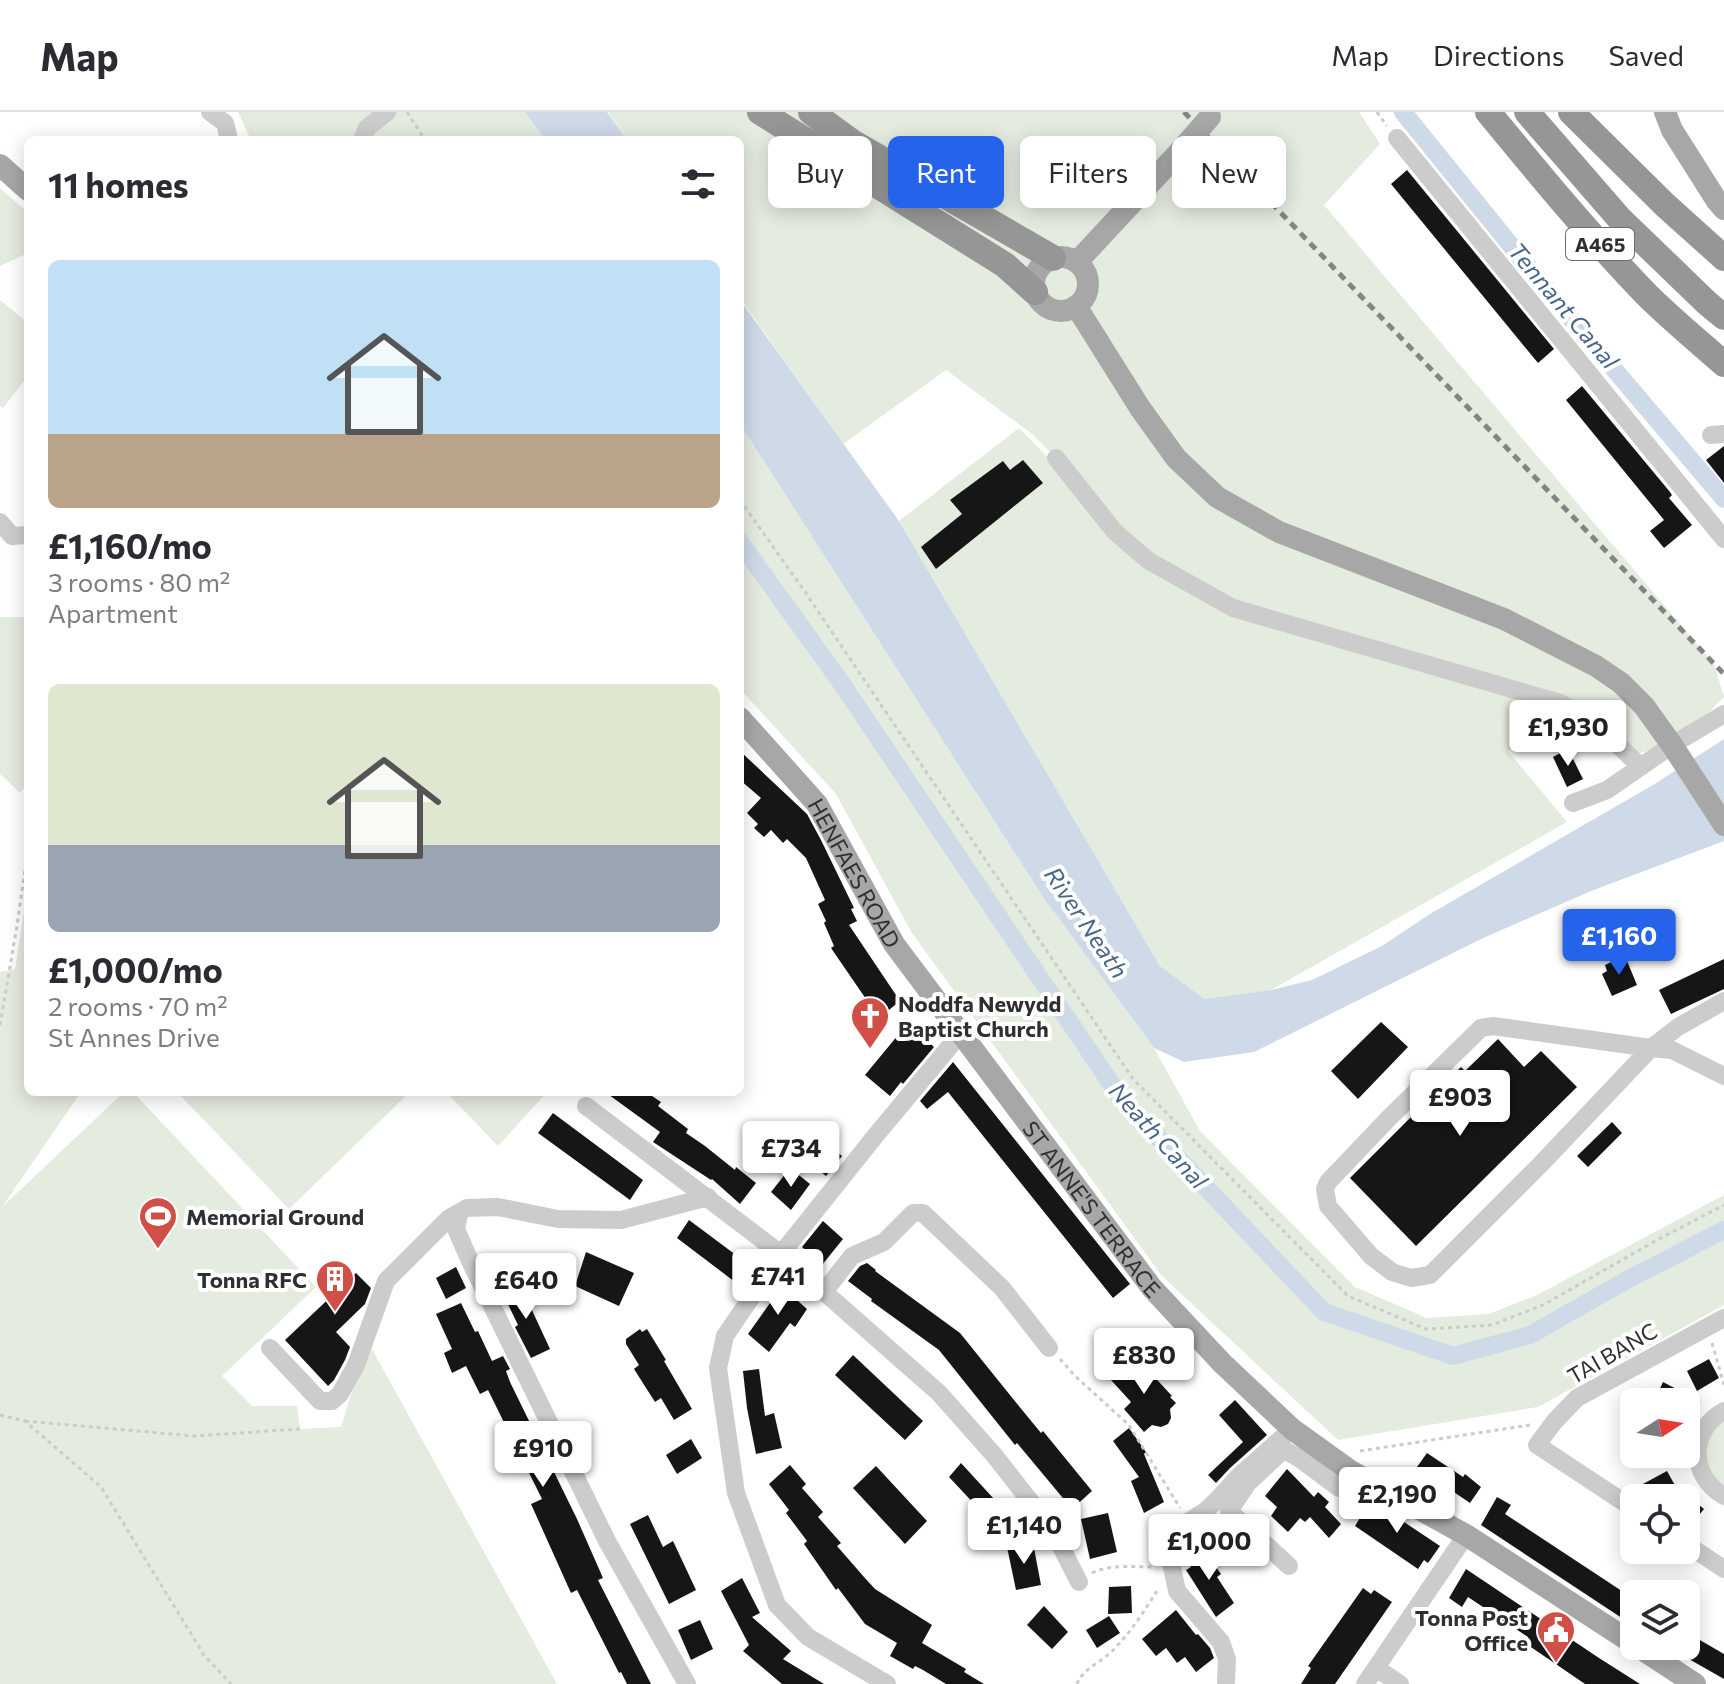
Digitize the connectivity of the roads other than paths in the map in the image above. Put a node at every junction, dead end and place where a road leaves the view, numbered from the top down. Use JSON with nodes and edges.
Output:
{"nodes":[{"id":1,"x":210,"y":112,"type":"edge"},
{"id":2,"x":760,"y":112,"type":"edge"},
{"id":3,"x":811,"y":112,"type":"edge"},
{"id":4,"x":1488,"y":112,"type":"edge"},
{"id":5,"x":1527,"y":112,"type":"edge"},
{"id":6,"x":1571,"y":112,"type":"edge"},
{"id":7,"x":1665,"y":112,"type":"edge"},
{"id":8,"x":1213,"y":114,"type":"edge"},
{"id":9,"x":383,"y":115,"type":"edge"},
{"id":10,"x":228,"y":136,"type":"edge"},
{"id":11,"x":364,"y":136,"type":"edge"},
{"id":12,"x":1397,"y":138,"type":"dead end"},
{"id":13,"x":0,"y":165,"type":"edge"},
{"id":14,"x":24,"y":186,"type":"edge"},
{"id":15,"x":1724,"y":209,"type":"edge"},
{"id":16,"x":1724,"y":258,"type":"edge"},
{"id":17,"x":1065,"y":260,"type":"junction"},
{"id":18,"x":1035,"y":292,"type":"junction"},
{"id":19,"x":1076,"y":306,"type":"junction"},
{"id":20,"x":1724,"y":317,"type":"edge"},
{"id":21,"x":1724,"y":364,"type":"edge"},
{"id":22,"x":1056,"y":458,"type":"dead end"},
{"id":23,"x":1724,"y":539,"type":"edge"},
{"id":24,"x":1724,"y":714,"type":"edge"},
{"id":25,"x":744,"y":722,"type":"edge"},
{"id":26,"x":1677,"y":753,"type":"junction"},
{"id":27,"x":1641,"y":767,"type":"junction"},
{"id":28,"x":1573,"y":803,"type":"dead end"},
{"id":29,"x":1724,"y":825,"type":"edge"},
{"id":30,"x":1724,"y":1001,"type":"edge"},
{"id":31,"x":961,"y":1033,"type":"junction"},
{"id":32,"x":1651,"y":1048,"type":"junction"},
{"id":33,"x":1724,"y":1076,"type":"edge"},
{"id":34,"x":586,"y":1106,"type":"dead end"},
{"id":35,"x":708,"y":1197,"type":"junction"},
{"id":36,"x":459,"y":1214,"type":"junction"},
{"id":37,"x":781,"y":1254,"type":"junction"},
{"id":38,"x":824,"y":1292,"type":"junction"},
{"id":39,"x":1724,"y":1318,"type":"edge"},
{"id":40,"x":270,"y":1348,"type":"dead end"},
{"id":41,"x":1049,"y":1348,"type":"road end"},
{"id":42,"x":1724,"y":1411,"type":"edge"},
{"id":43,"x":1292,"y":1429,"type":"junction"},
{"id":44,"x":1349,"y":1470,"type":"junction"},
{"id":45,"x":1724,"y":1496,"type":"edge"},
{"id":46,"x":1620,"y":1500,"type":"edge"},
{"id":47,"x":1466,"y":1535,"type":"junction"},
{"id":48,"x":1700,"y":1553,"type":"edge"},
{"id":49,"x":1289,"y":1566,"type":"dead end"},
{"id":50,"x":1724,"y":1569,"type":"edge"},
{"id":51,"x":1079,"y":1582,"type":"road end"},
{"id":52,"x":1620,"y":1635,"type":"edge"},
{"id":53,"x":1656,"y":1660,"type":"edge"},
{"id":54,"x":1376,"y":1668,"type":"junction"},
{"id":55,"x":1684,"y":1681,"type":"edge"},
{"id":56,"x":1226,"y":1682,"type":"dead end"},
{"id":57,"x":687,"y":1684,"type":"edge"},
{"id":58,"x":887,"y":1684,"type":"edge"},
{"id":59,"x":1365,"y":1684,"type":"edge"},
{"id":60,"x":1400,"y":1684,"type":"edge"}],
"edges":[{"from":1,"to":10,"type":"street"},
{"from":2,"to":18,"type":"highway"},
{"from":3,"to":17,"type":"highway"},
{"from":4,"to":21,"type":"highway","number":"A465"},
{"from":5,"to":20,"type":"highway","number":"A465"},
{"from":6,"to":16,"type":"highway"},
{"from":7,"to":15,"type":"main road"},
{"from":8,"to":17,"type":"main road","bridge":true},
{"from":9,"to":11,"type":"street"},
{"from":12,"to":23,"type":"street"},
{"from":13,"to":14,"type":"main road"},
{"from":17,"to":18,"type":"main road"},
{"from":17,"to":19,"type":"main road"},
{"from":18,"to":19,"type":"main road"},
{"from":19,"to":26,"type":"main road"},
{"from":22,"to":27,"type":"street"},
{"from":24,"to":26,"type":"street"},
{"from":25,"to":31,"type":"main road","name":"HENFAES ROAD"},
{"from":26,"to":27,"type":"street"},
{"from":26,"to":29,"type":"main road"},
{"from":27,"to":28,"type":"street"},
{"from":30,"to":32,"type":"street"},
{"from":31,"to":37,"type":"street"},
{"from":31,"to":43,"type":"main road","name":"ST ANNE'S TERRACE"},
{"from":32,"to":32,"type":"street"},
{"from":32,"to":33,"type":"street"},
{"from":34,"to":35,"type":"street"},
{"from":35,"to":36,"type":"street"},
{"from":35,"to":37,"type":"street"},
{"from":36,"to":40,"type":"street"},
{"from":36,"to":57,"type":"street"},
{"from":37,"to":38,"type":"street"},
{"from":37,"to":58,"type":"street"},
{"from":38,"to":41,"type":"street"},
{"from":38,"to":51,"type":"street"},
{"from":39,"to":46,"type":"street","name":"TAI BANC"},
{"from":42,"to":45,"type":"street"},
{"from":43,"to":44,"type":"main road","name":"ST ANNE'S TERRACE"},
{"from":43,"to":56,"type":"street"},
{"from":44,"to":47,"type":"main road","name":"ST ANNE'S TERRACE"},
{"from":44,"to":49,"type":"street"},
{"from":47,"to":52,"type":"main road","name":"ST ANNE'S TERRACE"},
{"from":47,"to":54,"type":"street"},
{"from":48,"to":50,"type":"street"},
{"from":53,"to":55,"type":"main road","name":"ST ANNE'S TERRACE"},
{"from":54,"to":59,"type":"street"},
{"from":54,"to":60,"type":"street"}]}
